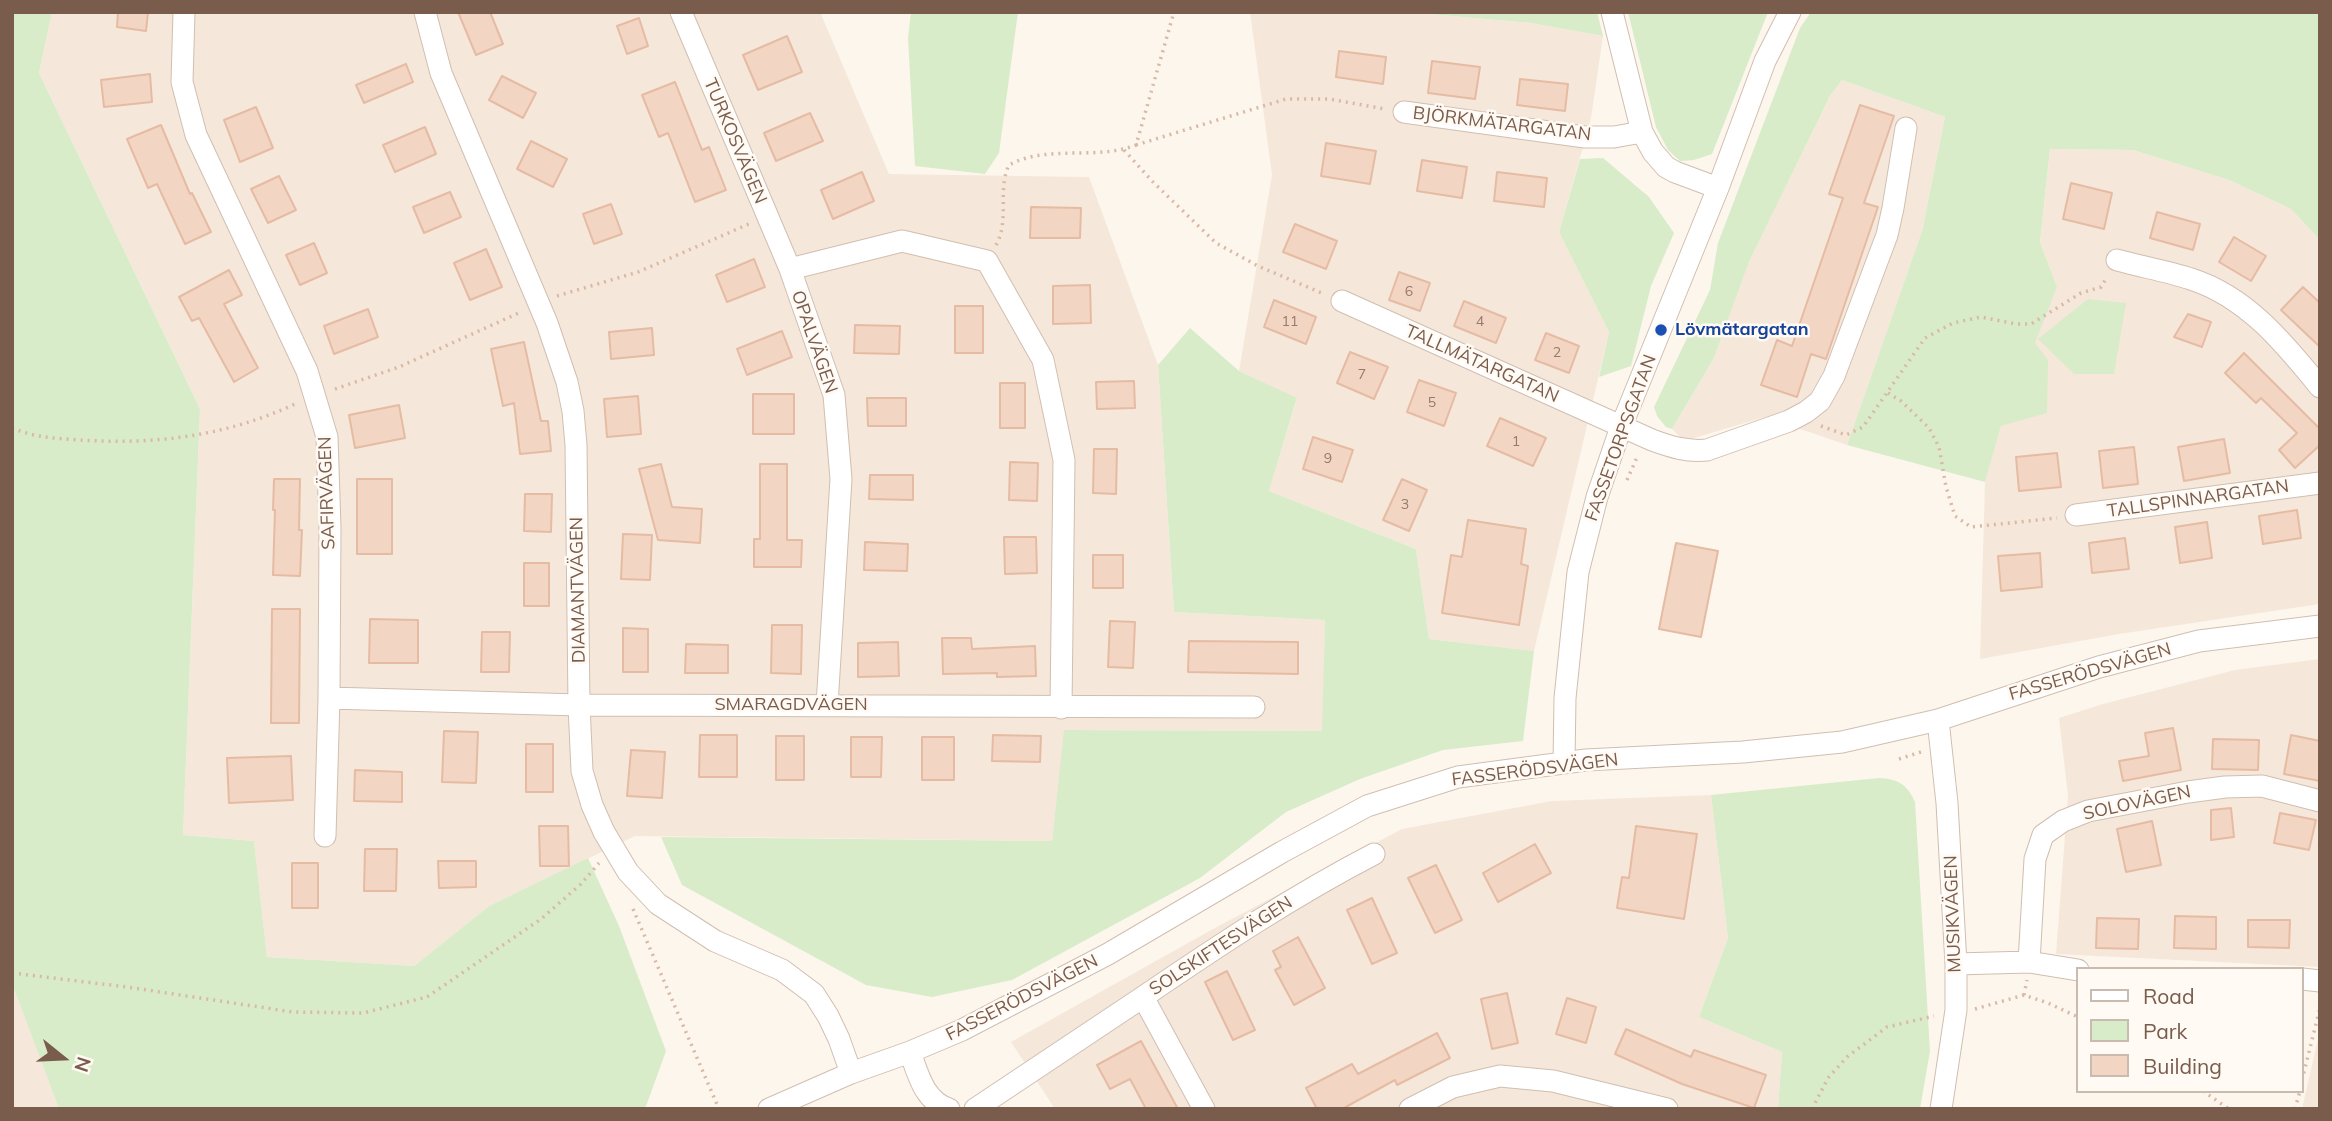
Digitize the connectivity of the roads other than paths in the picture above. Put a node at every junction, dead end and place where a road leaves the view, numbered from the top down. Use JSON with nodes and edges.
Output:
{"nodes":[{"id":1,"x":184,"y":12,"type":"edge"},
{"id":2,"x":425,"y":12,"type":"edge"},
{"id":3,"x":681,"y":12,"type":"edge"},
{"id":4,"x":1612,"y":12,"type":"edge"},
{"id":5,"x":1790,"y":12,"type":"edge"},
{"id":6,"x":1404,"y":112,"type":"road end"},
{"id":7,"x":1906,"y":128,"type":"dead end"},
{"id":8,"x":1642,"y":132,"type":"junction"},
{"id":9,"x":1718,"y":188,"type":"junction"},
{"id":10,"x":2117,"y":260,"type":"road end"},
{"id":11,"x":790,"y":269,"type":"junction"},
{"id":12,"x":1342,"y":301,"type":"road end"},
{"id":13,"x":2320,"y":387,"type":"edge"},
{"id":14,"x":1621,"y":427,"type":"junction"},
{"id":15,"x":2320,"y":483,"type":"edge"},
{"id":16,"x":2076,"y":515,"type":"road end"},
{"id":17,"x":2320,"y":626,"type":"edge"},
{"id":18,"x":329,"y":698,"type":"junction"},
{"id":19,"x":579,"y":705,"type":"junction"},
{"id":20,"x":827,"y":705,"type":"junction"},
{"id":21,"x":1254,"y":707,"type":"dead end"},
{"id":22,"x":1061,"y":708,"type":"junction"},
{"id":23,"x":1938,"y":720,"type":"junction"},
{"id":24,"x":1564,"y":762,"type":"junction"},
{"id":25,"x":2320,"y":801,"type":"edge"},
{"id":26,"x":325,"y":836,"type":"dead end"},
{"id":27,"x":1374,"y":854,"type":"dead end"},
{"id":28,"x":2029,"y":962,"type":"junction"},
{"id":29,"x":1955,"y":964,"type":"junction"},
{"id":30,"x":2076,"y":970,"type":"edge"},
{"id":31,"x":1143,"y":997,"type":"junction"},
{"id":32,"x":910,"y":1052,"type":"junction"},
{"id":33,"x":851,"y":1073,"type":"junction"},
{"id":34,"x":769,"y":1109,"type":"edge"},
{"id":35,"x":949,"y":1109,"type":"edge"},
{"id":36,"x":975,"y":1109,"type":"edge"},
{"id":37,"x":1205,"y":1109,"type":"edge"},
{"id":38,"x":1410,"y":1109,"type":"edge"},
{"id":39,"x":1667,"y":1109,"type":"edge"},
{"id":40,"x":1941,"y":1109,"type":"edge"}],
"edges":[{"from":1,"to":18,"type":"street","name":"SAFIRVÄGEN"},
{"from":2,"to":19,"type":"street","name":"DIAMANTVÄGEN"},
{"from":3,"to":11,"type":"street","name":"TURKOSVÄGEN"},
{"from":4,"to":8,"type":"street"},
{"from":5,"to":9,"type":"street","name":"FASSETORPSGATAN"},
{"from":6,"to":8,"type":"street","name":"BJÖRKMÄTARGATAN"},
{"from":7,"to":14,"type":"street"},
{"from":8,"to":9,"type":"street"},
{"from":9,"to":14,"type":"street","name":"FASSETORPSGATAN"},
{"from":10,"to":13,"type":"street"},
{"from":11,"to":20,"type":"street","name":"OPALVÄGEN"},
{"from":11,"to":22,"type":"street","name":"OPALVÄGEN"},
{"from":12,"to":14,"type":"street","name":"TALLMÄTARGATAN"},
{"from":14,"to":24,"type":"street","name":"FASSETORPSGATAN"},
{"from":15,"to":16,"type":"street","name":"TALLSPINNARGATAN"},
{"from":17,"to":23,"type":"street","name":"FASSERÖDSVÄGEN"},
{"from":18,"to":19,"type":"street","name":"SMARAGDVÄGEN"},
{"from":18,"to":26,"type":"street","name":"SAFIRVÄGEN"},
{"from":19,"to":20,"type":"street","name":"SMARAGDVÄGEN"},
{"from":19,"to":33,"type":"street","name":"DIAMANTVÄGEN"},
{"from":20,"to":22,"type":"street","name":"SMARAGDVÄGEN"},
{"from":21,"to":22,"type":"street","name":"SMARAGDVÄGEN"},
{"from":23,"to":24,"type":"street","name":"FASSERÖDSVÄGEN"},
{"from":23,"to":29,"type":"street","name":"MUSIKVÄGEN"},
{"from":24,"to":32,"type":"street","name":"FASSERÖDSVÄGEN"},
{"from":25,"to":28,"type":"street","name":"SOLOVÄGEN"},
{"from":27,"to":31,"type":"street","name":"SOLSKIFTESVÄGEN"},
{"from":28,"to":29,"type":"street"},
{"from":28,"to":30,"type":"street"},
{"from":29,"to":40,"type":"street","name":"MUSIKVÄGEN"},
{"from":31,"to":36,"type":"street"},
{"from":31,"to":37,"type":"street","name":"SOLSKIFTESVÄGEN"},
{"from":32,"to":33,"type":"street","name":"FASSERÖDSVÄGEN"},
{"from":32,"to":35,"type":"street"},
{"from":33,"to":34,"type":"street","name":"FASSERÖDSVÄGEN"},
{"from":38,"to":39,"type":"street"}]}
